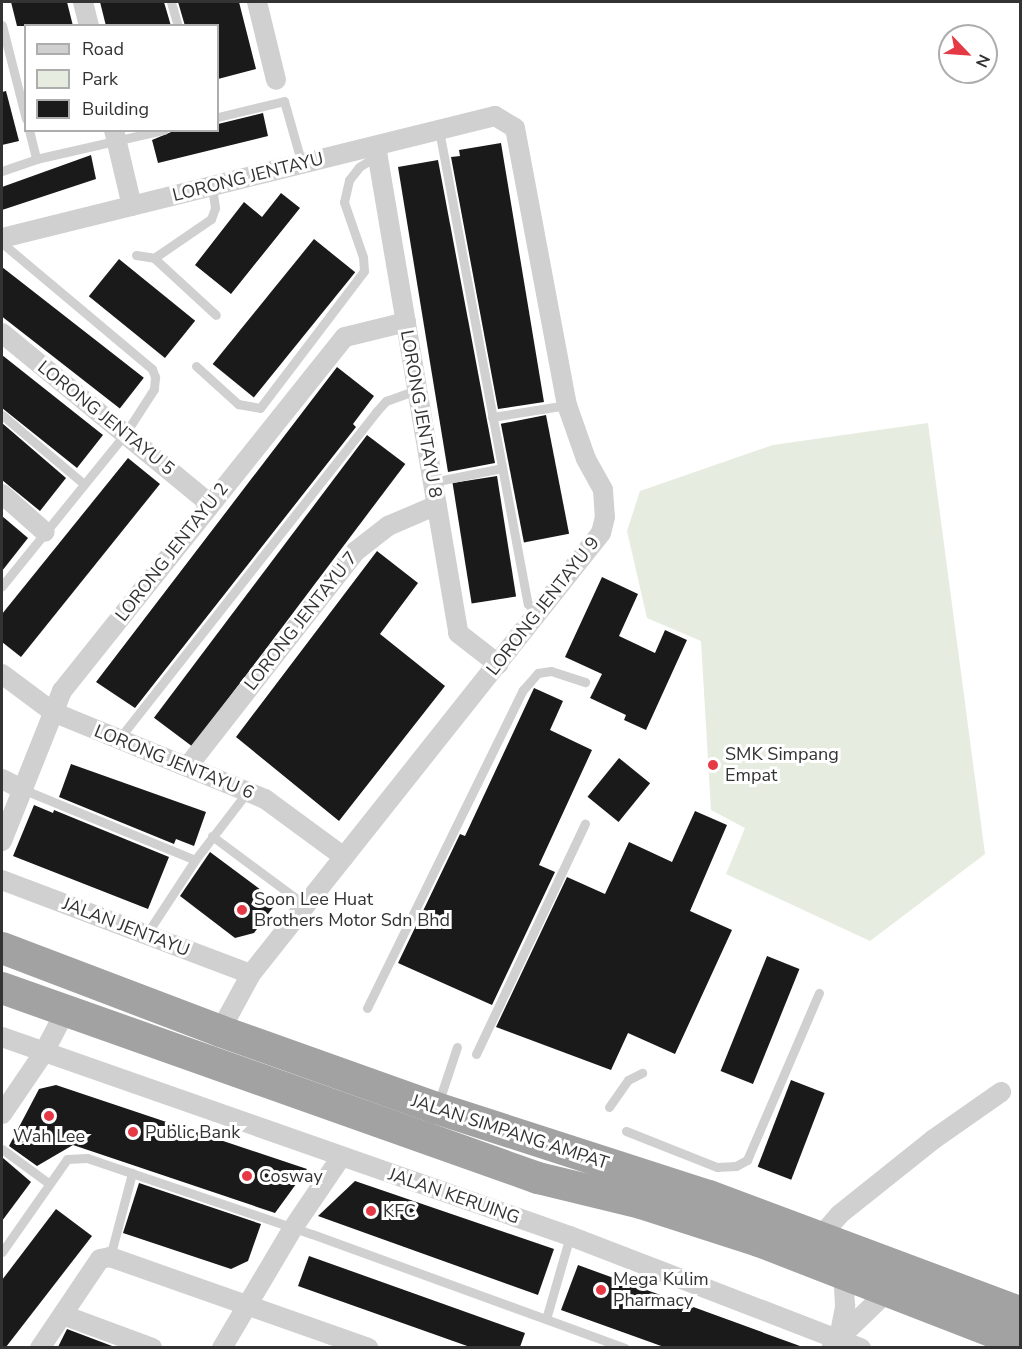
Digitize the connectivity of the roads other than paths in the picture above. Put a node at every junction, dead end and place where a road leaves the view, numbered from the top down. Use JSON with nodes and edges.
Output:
{"nodes":[{"id":1,"x":83,"y":2,"type":"edge"},
{"id":2,"x":171,"y":2,"type":"edge"},
{"id":3,"x":257,"y":2,"type":"edge"},
{"id":4,"x":88,"y":24,"type":"edge"},
{"id":5,"x":176,"y":24,"type":"edge"},
{"id":6,"x":2,"y":25,"type":"edge"},
{"id":7,"x":276,"y":80,"type":"dead end"},
{"id":8,"x":24,"y":111,"type":"edge"},
{"id":9,"x":495,"y":116,"type":"joint"},
{"id":10,"x":219,"y":117,"type":"edge"},
{"id":11,"x":439,"y":130,"type":"junction"},
{"id":12,"x":29,"y":132,"type":"edge"},
{"id":13,"x":148,"y":132,"type":"edge"},
{"id":14,"x":115,"y":136,"type":"edge"},
{"id":15,"x":377,"y":151,"type":"junction"},
{"id":16,"x":36,"y":159,"type":"junction"},
{"id":17,"x":302,"y":164,"type":"junction"},
{"id":18,"x":2,"y":171,"type":"edge"},
{"id":19,"x":212,"y":186,"type":"junction"},
{"id":20,"x":132,"y":206,"type":"junction"},
{"id":21,"x":2,"y":238,"type":"edge"},
{"id":22,"x":2,"y":243,"type":"edge"},
{"id":23,"x":136,"y":255,"type":"dead end"},
{"id":24,"x":154,"y":258,"type":"junction"},
{"id":25,"x":216,"y":315,"type":"dead end"},
{"id":26,"x":406,"y":322,"type":"junction"},
{"id":27,"x":2,"y":333,"type":"edge"},
{"id":28,"x":310,"y":344,"type":"junction"},
{"id":29,"x":328,"y":356,"type":"junction"},
{"id":30,"x":196,"y":366,"type":"dead end"},
{"id":31,"x":417,"y":390,"type":"junction"},
{"id":32,"x":567,"y":405,"type":"junction"},
{"id":33,"x":2,"y":415,"type":"edge"},
{"id":34,"x":492,"y":417,"type":"junction"},
{"id":35,"x":124,"y":434,"type":"junction"},
{"id":36,"x":502,"y":468,"type":"junction"},
{"id":37,"x":433,"y":482,"type":"junction"},
{"id":38,"x":84,"y":483,"type":"junction"},
{"id":39,"x":2,"y":494,"type":"edge"},
{"id":40,"x":210,"y":504,"type":"junction"},
{"id":41,"x":437,"y":505,"type":"junction"},
{"id":42,"x":45,"y":532,"type":"junction"},
{"id":43,"x":3,"y":580,"type":"edge"},
{"id":44,"x":538,"y":612,"type":"junction"},
{"id":45,"x":498,"y":663,"type":"junction"},
{"id":46,"x":2,"y":674,"type":"edge"},
{"id":47,"x":585,"y":682,"type":"dead end"},
{"id":48,"x":53,"y":712,"type":"junction"},
{"id":49,"x":117,"y":741,"type":"junction"},
{"id":50,"x":188,"y":766,"type":"junction"},
{"id":51,"x":2,"y":779,"type":"edge"},
{"id":52,"x":22,"y":789,"type":"junction"},
{"id":53,"x":248,"y":791,"type":"junction"},
{"id":54,"x":585,"y":823,"type":"dead end"},
{"id":55,"x":212,"y":836,"type":"junction"},
{"id":56,"x":2,"y":841,"type":"edge"},
{"id":57,"x":344,"y":856,"type":"junction"},
{"id":58,"x":195,"y":860,"type":"junction"},
{"id":59,"x":2,"y":880,"type":"edge"},
{"id":60,"x":305,"y":905,"type":"junction"},
{"id":61,"x":146,"y":936,"type":"junction"},
{"id":62,"x":2,"y":948,"type":"edge"},
{"id":63,"x":251,"y":974,"type":"junction"},
{"id":64,"x":2,"y":988,"type":"edge"},
{"id":65,"x":819,"y":993,"type":"dead end"},
{"id":66,"x":367,"y":1008,"type":"dead end"},
{"id":67,"x":65,"y":1012,"type":"junction"},
{"id":68,"x":220,"y":1031,"type":"junction"},
{"id":69,"x":2,"y":1037,"type":"edge"},
{"id":70,"x":457,"y":1047,"type":"dead end"},
{"id":71,"x":43,"y":1054,"type":"junction"},
{"id":72,"x":476,"y":1054,"type":"dead end"},
{"id":73,"x":642,"y":1073,"type":"dead end"},
{"id":74,"x":1000,"y":1092,"type":"dead end"},
{"id":75,"x":609,"y":1107,"type":"dead end"},
{"id":76,"x":436,"y":1108,"type":"junction"},
{"id":77,"x":2,"y":1114,"type":"edge"},
{"id":78,"x":626,"y":1131,"type":"dead end"},
{"id":79,"x":2,"y":1149,"type":"edge"},
{"id":80,"x":341,"y":1157,"type":"junction"},
{"id":81,"x":132,"y":1173,"type":"junction"},
{"id":82,"x":47,"y":1182,"type":"junction"},
{"id":83,"x":293,"y":1228,"type":"junction"},
{"id":84,"x":570,"y":1236,"type":"junction"},
{"id":85,"x":820,"y":1237,"type":"junction"},
{"id":86,"x":2,"y":1252,"type":"edge"},
{"id":87,"x":110,"y":1257,"type":"junction"},
{"id":88,"x":843,"y":1273,"type":"junction"},
{"id":89,"x":888,"y":1291,"type":"junction"},
{"id":90,"x":246,"y":1305,"type":"junction"},
{"id":91,"x":63,"y":1315,"type":"junction"},
{"id":92,"x":546,"y":1319,"type":"junction"},
{"id":93,"x":1018,"y":1335,"type":"edge"},
{"id":94,"x":834,"y":1342,"type":"edge"},
{"id":95,"x":40,"y":1347,"type":"edge"},
{"id":96,"x":152,"y":1347,"type":"edge"},
{"id":97,"x":222,"y":1347,"type":"edge"},
{"id":98,"x":368,"y":1347,"type":"edge"},
{"id":99,"x":625,"y":1347,"type":"edge"},
{"id":100,"x":861,"y":1347,"type":"edge"}],
"edges":[{"from":1,"to":4,"type":"street"},
{"from":2,"to":5,"type":"lane"},
{"from":3,"to":7,"type":"street"},
{"from":6,"to":8,"type":"lane"},
{"from":9,"to":11,"type":"street","name":"LORONG JENTAYU"},
{"from":9,"to":32,"type":"street","name":"LORONG JENTAYU 9"},
{"from":10,"to":17,"type":"lane"},
{"from":11,"to":15,"type":"street","name":"LORONG JENTAYU"},
{"from":11,"to":34,"type":"lane"},
{"from":12,"to":16,"type":"lane"},
{"from":13,"to":14,"type":"lane"},
{"from":14,"to":16,"type":"lane"},
{"from":14,"to":20,"type":"street"},
{"from":15,"to":17,"type":"street","name":"LORONG JENTAYU"},
{"from":15,"to":26,"type":"street","name":"LORONG JENTAYU 8"},
{"from":15,"to":28,"type":"lane"},
{"from":16,"to":18,"type":"lane"},
{"from":17,"to":19,"type":"street","name":"LORONG JENTAYU"},
{"from":19,"to":20,"type":"street","name":"LORONG JENTAYU"},
{"from":19,"to":24,"type":"lane"},
{"from":20,"to":21,"type":"street","name":"LORONG JENTAYU"},
{"from":22,"to":35,"type":"lane"},
{"from":23,"to":24,"type":"lane"},
{"from":24,"to":25,"type":"lane"},
{"from":26,"to":29,"type":"street","name":"LORONG JENTAYU 2"},
{"from":26,"to":31,"type":"street","name":"LORONG JENTAYU 8"},
{"from":27,"to":35,"type":"street","name":"LORONG JENTAYU 5"},
{"from":28,"to":29,"type":"lane"},
{"from":28,"to":30,"type":"lane"},
{"from":29,"to":40,"type":"street","name":"LORONG JENTAYU 2"},
{"from":31,"to":37,"type":"street","name":"LORONG JENTAYU 8"},
{"from":31,"to":49,"type":"lane"},
{"from":32,"to":34,"type":"lane"},
{"from":32,"to":44,"type":"street","name":"LORONG JENTAYU 9"},
{"from":33,"to":38,"type":"lane"},
{"from":34,"to":36,"type":"lane"},
{"from":35,"to":38,"type":"lane"},
{"from":35,"to":40,"type":"street","name":"LORONG JENTAYU 5"},
{"from":36,"to":37,"type":"lane"},
{"from":36,"to":44,"type":"lane"},
{"from":37,"to":41,"type":"street","name":"LORONG JENTAYU 8"},
{"from":38,"to":42,"type":"lane"},
{"from":39,"to":42,"type":"street"},
{"from":40,"to":48,"type":"street","name":"LORONG JENTAYU 2"},
{"from":41,"to":45,"type":"street","name":"LORONG JENTAYU 8"},
{"from":41,"to":50,"type":"street","name":"LORONG JENTAYU 7"},
{"from":42,"to":43,"type":"lane"},
{"from":44,"to":45,"type":"street","name":"LORONG JENTAYU 9"},
{"from":45,"to":57,"type":"street","name":"LORONG JENTAYU 9"},
{"from":46,"to":48,"type":"street","name":"LORONG JENTAYU 6"},
{"from":47,"to":66,"type":"lane"},
{"from":48,"to":49,"type":"street","name":"LORONG JENTAYU 6"},
{"from":48,"to":52,"type":"street","name":"LORONG JENTAYU 2"},
{"from":49,"to":50,"type":"street","name":"LORONG JENTAYU 6"},
{"from":50,"to":53,"type":"street","name":"LORONG JENTAYU 6"},
{"from":51,"to":52,"type":"street"},
{"from":52,"to":56,"type":"street","name":"LORONG JENTAYU 2"},
{"from":52,"to":58,"type":"lane"},
{"from":53,"to":55,"type":"lane"},
{"from":53,"to":57,"type":"street","name":"LORONG JENTAYU 6"},
{"from":54,"to":72,"type":"lane"},
{"from":55,"to":58,"type":"lane"},
{"from":55,"to":60,"type":"lane"},
{"from":57,"to":60,"type":"street","name":"LORONG JENTAYU 9"},
{"from":58,"to":61,"type":"lane"},
{"from":59,"to":61,"type":"street","name":"JALAN JENTAYU"},
{"from":60,"to":63,"type":"street","name":"LORONG JENTAYU 9"},
{"from":61,"to":63,"type":"street","name":"JALAN JENTAYU"},
{"from":62,"to":68,"type":"highway","name":"JALAN SIMPANG AMPAT"},
{"from":63,"to":68,"type":"street","name":"LORONG JENTAYU 9"},
{"from":64,"to":67,"type":"highway","name":"JALAN SIMPANG AMPAT"},
{"from":65,"to":78,"type":"lane"},
{"from":67,"to":71,"type":"street"},
{"from":67,"to":88,"type":"highway","name":"JALAN SIMPANG AMPAT"},
{"from":68,"to":76,"type":"highway","name":"JALAN SIMPANG AMPAT"},
{"from":69,"to":71,"type":"street","name":"JALAN KERUING"},
{"from":70,"to":76,"type":"lane"},
{"from":71,"to":77,"type":"street"},
{"from":71,"to":80,"type":"street","name":"JALAN KERUING"},
{"from":73,"to":75,"type":"lane"},
{"from":74,"to":85,"type":"street"},
{"from":76,"to":85,"type":"highway","name":"JALAN SIMPANG AMPAT"},
{"from":79,"to":82,"type":"lane"},
{"from":80,"to":83,"type":"street"},
{"from":80,"to":84,"type":"street","name":"JALAN KERUING"},
{"from":81,"to":82,"type":"lane"},
{"from":81,"to":83,"type":"lane"},
{"from":81,"to":87,"type":"lane"},
{"from":82,"to":86,"type":"lane"},
{"from":83,"to":90,"type":"street"},
{"from":83,"to":92,"type":"lane"},
{"from":84,"to":92,"type":"lane"},
{"from":84,"to":94,"type":"street","name":"JALAN KERUING"},
{"from":85,"to":93,"type":"highway","name":"JALAN SIMPANG AMPAT"},
{"from":87,"to":90,"type":"street"},
{"from":87,"to":91,"type":"street"},
{"from":88,"to":89,"type":"highway","name":"JALAN SIMPANG AMPAT"},
{"from":88,"to":94,"type":"street"},
{"from":89,"to":93,"type":"highway","name":"JALAN SIMPANG AMPAT"},
{"from":89,"to":94,"type":"street"},
{"from":90,"to":97,"type":"street"},
{"from":90,"to":98,"type":"street"},
{"from":91,"to":95,"type":"street"},
{"from":91,"to":96,"type":"street"},
{"from":92,"to":99,"type":"lane"},
{"from":94,"to":100,"type":"street","name":"JALAN KERUING"}]}
